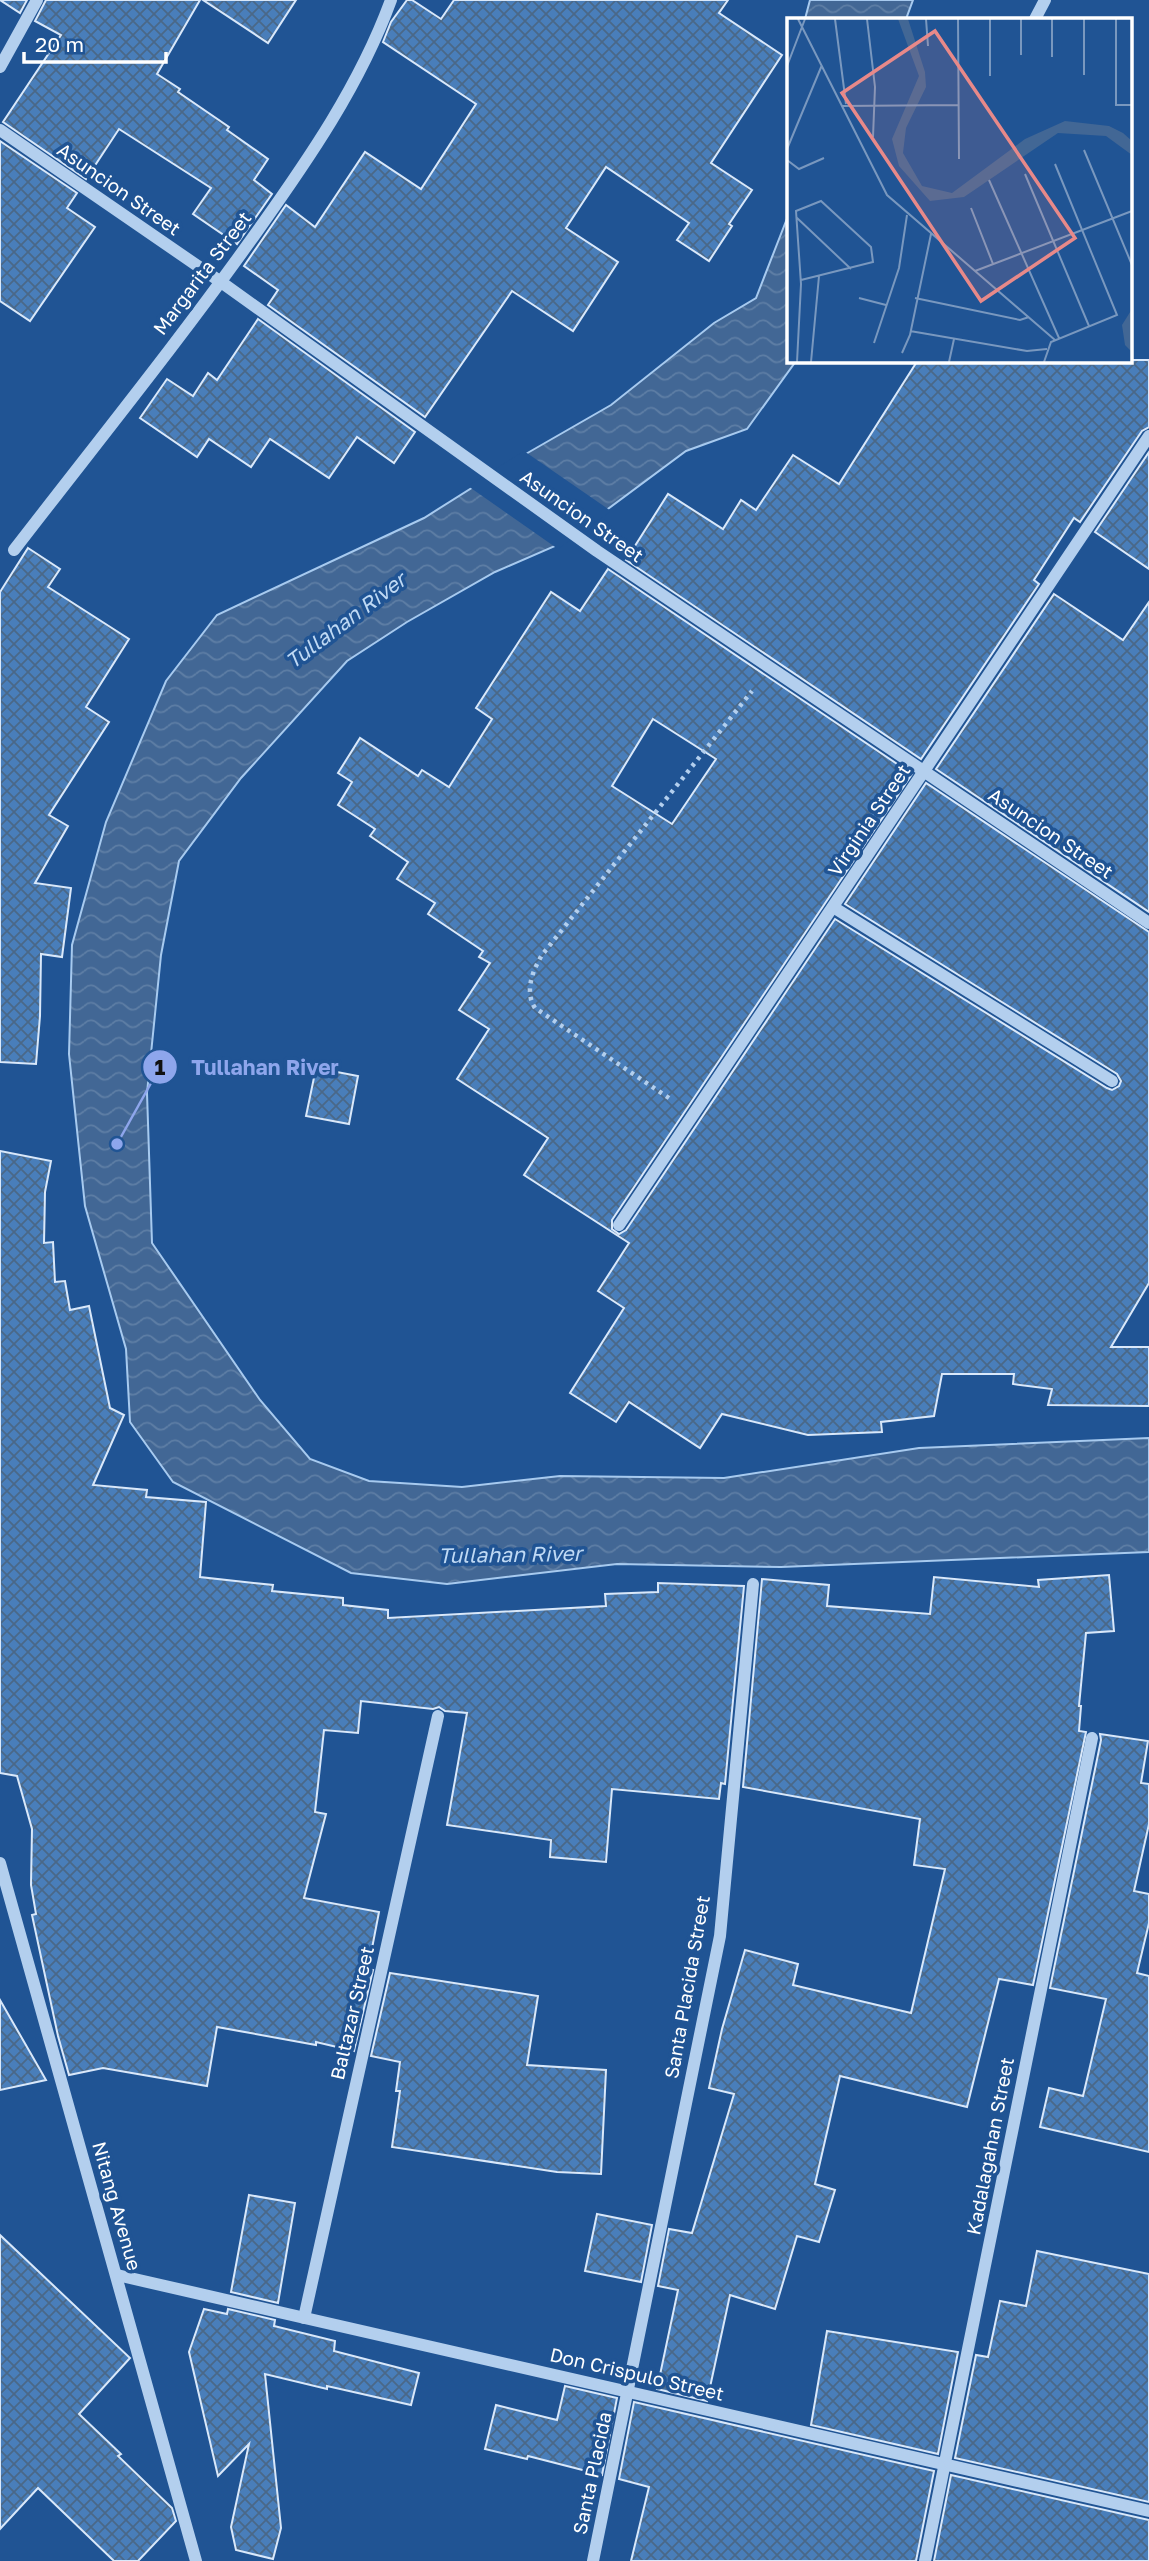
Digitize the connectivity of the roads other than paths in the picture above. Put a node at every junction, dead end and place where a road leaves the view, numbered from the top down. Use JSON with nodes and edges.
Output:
{"nodes":[{"id":1,"x":37,"y":0,"type":"edge"},
{"id":2,"x":391,"y":0,"type":"edge"},
{"id":3,"x":1045,"y":0,"type":"edge"},
{"id":4,"x":1036,"y":18,"type":"edge"},
{"id":5,"x":0,"y":67,"type":"edge"},
{"id":6,"x":0,"y":130,"type":"edge"},
{"id":7,"x":221,"y":282,"type":"junction"},
{"id":8,"x":1148,"y":441,"type":"edge"},
{"id":9,"x":14,"y":550,"type":"dead end"},
{"id":10,"x":925,"y":771,"type":"junction"},
{"id":11,"x":833,"y":907,"type":"junction"},
{"id":12,"x":1149,"y":923,"type":"edge"},
{"id":13,"x":1112,"y":1081,"type":"dead end"},
{"id":14,"x":619,"y":1225,"type":"dead end"},
{"id":15,"x":753,"y":1584,"type":"dead end"},
{"id":16,"x":439,"y":1716,"type":"dead end"},
{"id":17,"x":1092,"y":1738,"type":"dead end"},
{"id":18,"x":0,"y":1863,"type":"edge"},
{"id":19,"x":117,"y":2275,"type":"junction"},
{"id":20,"x":304,"y":2318,"type":"junction"},
{"id":21,"x":628,"y":2392,"type":"junction"},
{"id":22,"x":946,"y":2464,"type":"junction"},
{"id":23,"x":1149,"y":2511,"type":"edge"},
{"id":24,"x":196,"y":2561,"type":"edge"},
{"id":25,"x":593,"y":2561,"type":"edge"},
{"id":26,"x":925,"y":2561,"type":"edge"}],
"edges":[{"from":1,"to":5,"type":"street"},
{"from":2,"to":7,"type":"street","name":"Margarita Street"},
{"from":3,"to":4,"type":"street"},
{"from":6,"to":7,"type":"street","name":"Asuncion Street"},
{"from":7,"to":9,"type":"street","name":"Margarita Street"},
{"from":7,"to":10,"type":"street","name":"Asuncion Street"},
{"from":8,"to":10,"type":"street","name":"Virginia Street"},
{"from":10,"to":11,"type":"street","name":"Virginia Street"},
{"from":10,"to":12,"type":"street","name":"Asuncion Street"},
{"from":11,"to":13,"type":"street"},
{"from":11,"to":14,"type":"street","name":"Virginia Street"},
{"from":15,"to":21,"type":"street","name":"Santa Placida Street"},
{"from":16,"to":20,"type":"street","name":"Baltazar Street"},
{"from":17,"to":22,"type":"street","name":"Kadalagahan Street"},
{"from":18,"to":19,"type":"street","name":"Nitang Avenue"},
{"from":19,"to":20,"type":"street","name":"Don Crispulo Street"},
{"from":19,"to":24,"type":"street","name":"Nitang Avenue"},
{"from":20,"to":21,"type":"street","name":"Don Crispulo Street"},
{"from":21,"to":22,"type":"street","name":"Don Crispulo Street"},
{"from":21,"to":25,"type":"street","name":"Santa Placida"},
{"from":22,"to":23,"type":"street","name":"Don Crispulo Street"},
{"from":22,"to":26,"type":"street","name":"Kadalagahan Street"}]}
